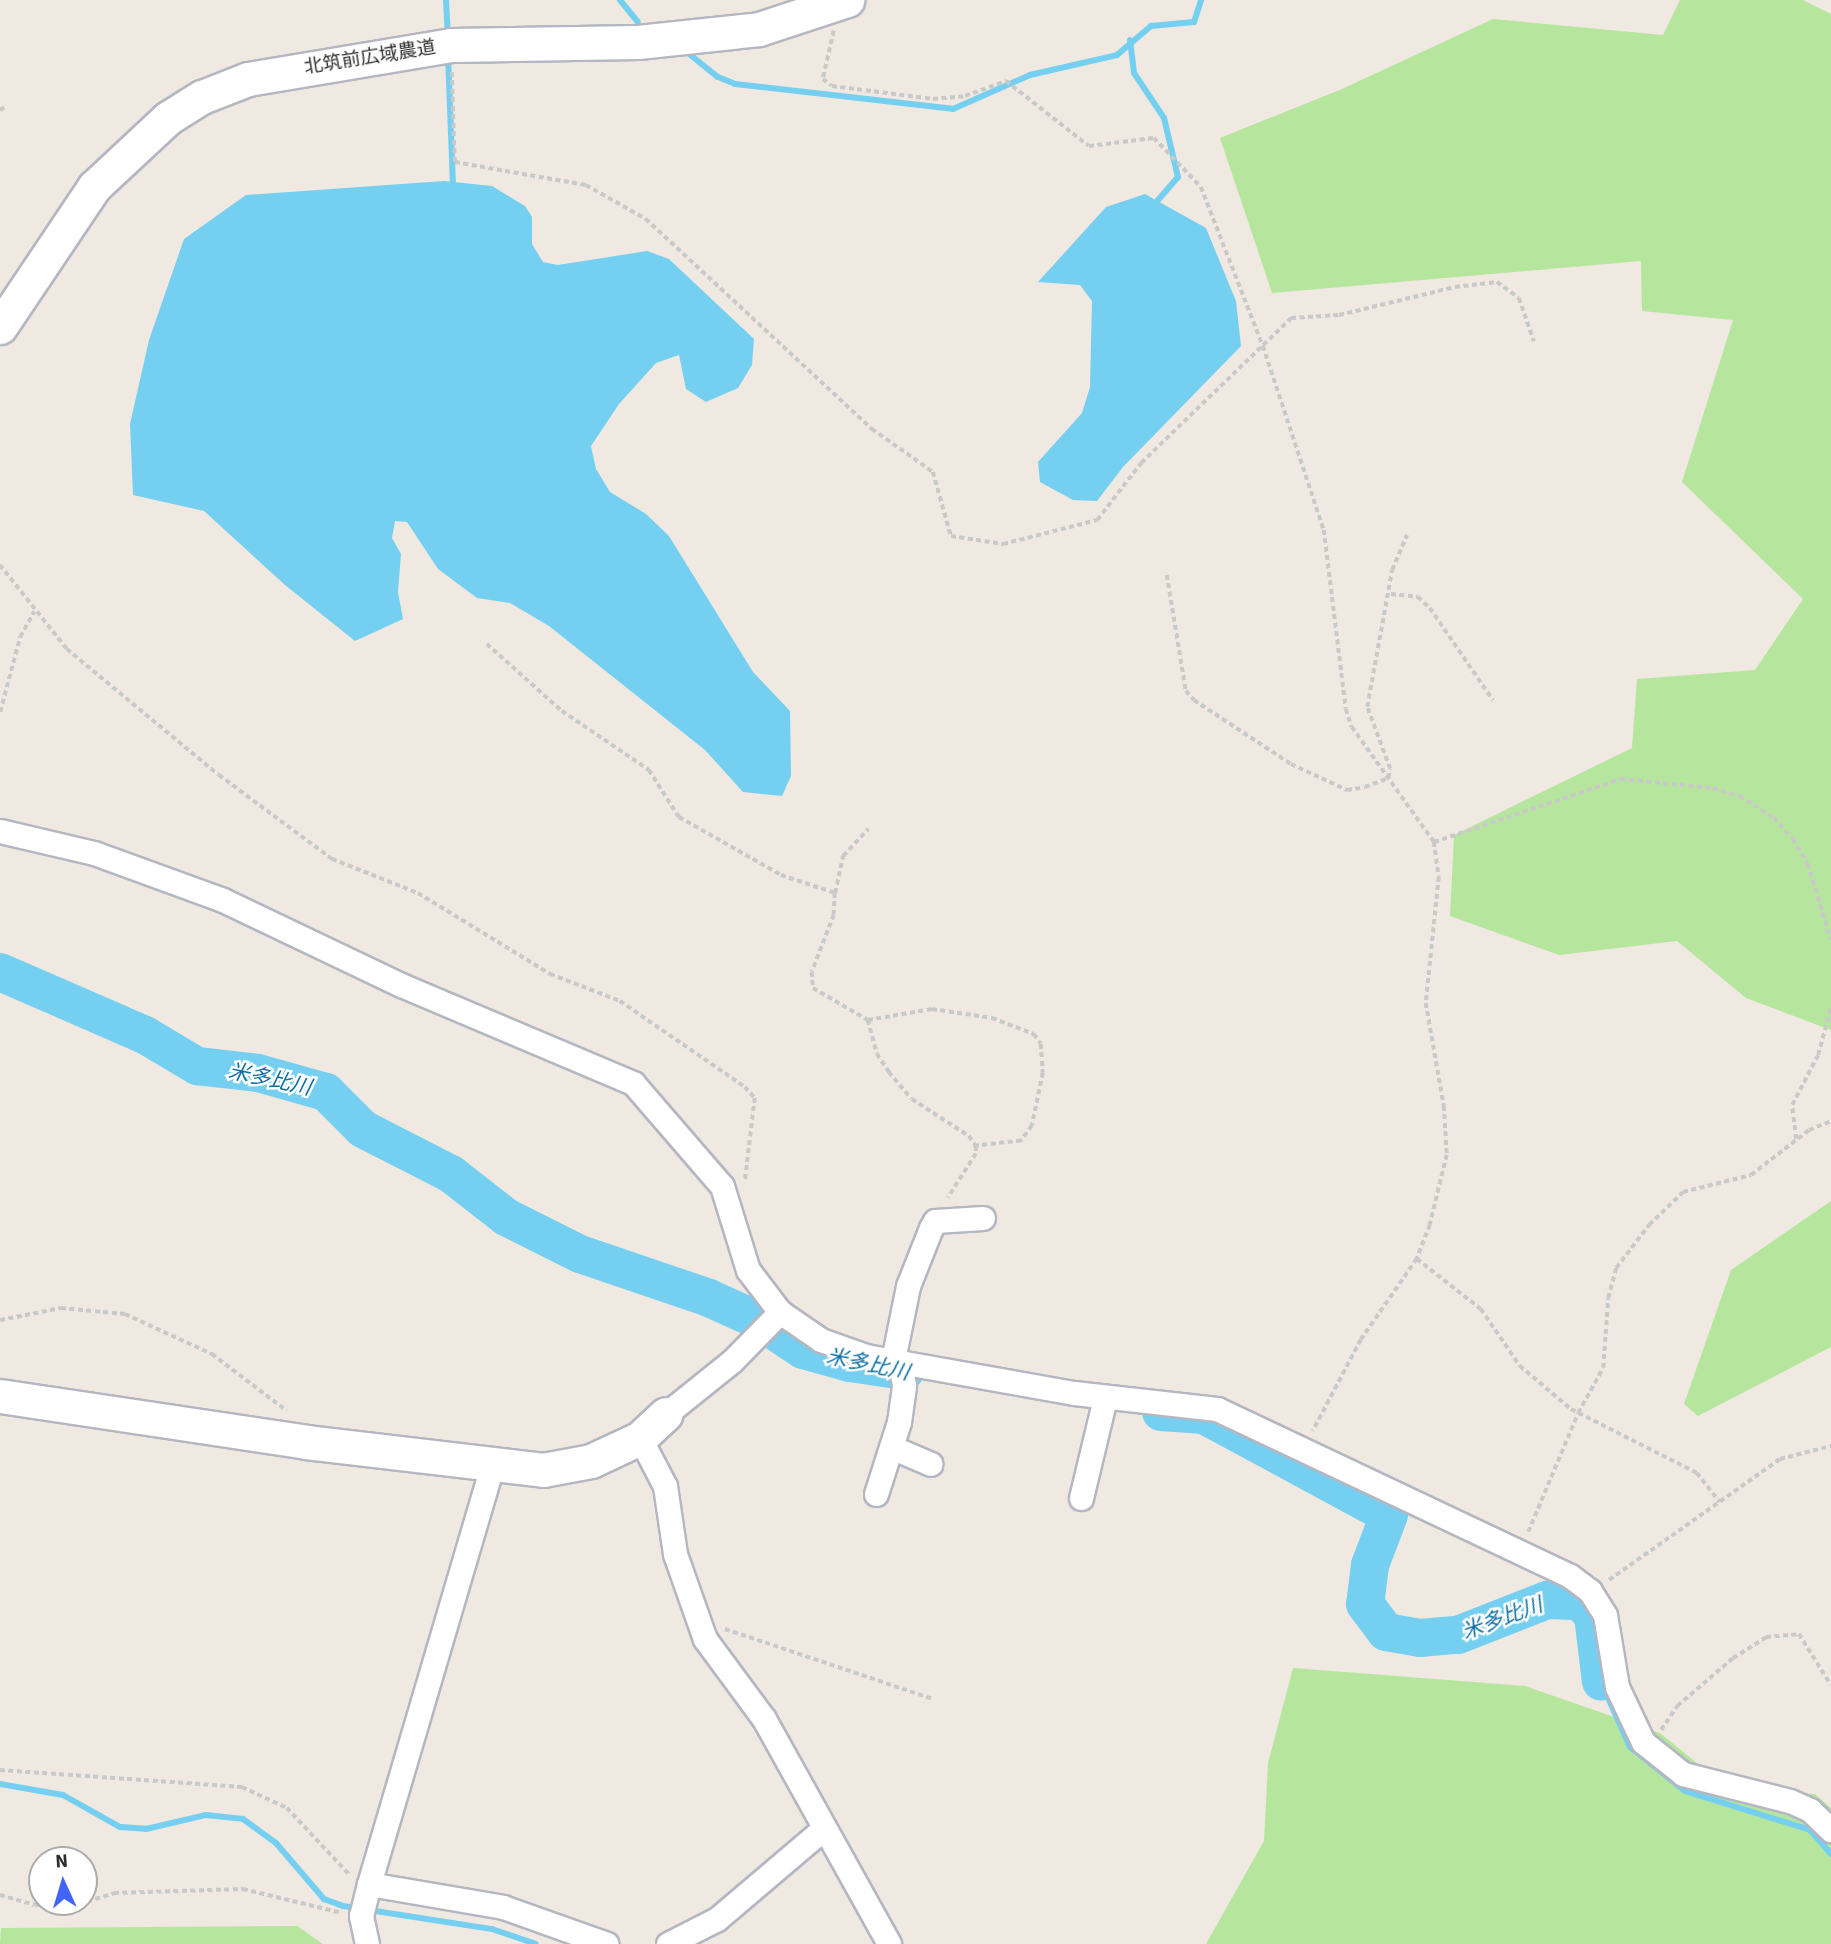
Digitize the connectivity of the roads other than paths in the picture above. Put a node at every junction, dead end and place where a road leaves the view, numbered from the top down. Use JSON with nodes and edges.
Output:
{"nodes":[{"id":1,"x":841,"y":3,"type":"edge"},
{"id":2,"x":0,"y":327,"type":"edge"},
{"id":3,"x":0,"y":831,"type":"edge"},
{"id":4,"x":983,"y":1218,"type":"dead end"},
{"id":5,"x":780,"y":1312,"type":"junction"},
{"id":6,"x":897,"y":1361,"type":"junction"},
{"id":7,"x":0,"y":1396,"type":"edge"},
{"id":8,"x":1105,"y":1398,"type":"junction"},
{"id":9,"x":666,"y":1414,"type":"joint"},
{"id":10,"x":640,"y":1438,"type":"junction"},
{"id":11,"x":891,"y":1447,"type":"junction"},
{"id":12,"x":931,"y":1464,"type":"dead end"},
{"id":13,"x":492,"y":1467,"type":"junction"},
{"id":14,"x":876,"y":1494,"type":"dead end"},
{"id":15,"x":1081,"y":1499,"type":"dead end"},
{"id":16,"x":822,"y":1830,"type":"junction"},
{"id":17,"x":1831,"y":1830,"type":"edge"},
{"id":18,"x":369,"y":1884,"type":"junction"},
{"id":19,"x":367,"y":1944,"type":"edge"},
{"id":20,"x":607,"y":1944,"type":"edge"},
{"id":21,"x":668,"y":1944,"type":"edge"},
{"id":22,"x":889,"y":1944,"type":"edge"}],
"edges":[{"from":1,"to":2,"type":"street","name":"北筑前広域農道"},
{"from":3,"to":5,"type":"street"},
{"from":4,"to":6,"type":"street"},
{"from":5,"to":6,"type":"street"},
{"from":5,"to":9,"type":"street"},
{"from":6,"to":8,"type":"street"},
{"from":6,"to":11,"type":"street"},
{"from":7,"to":13,"type":"street"},
{"from":8,"to":15,"type":"street"},
{"from":8,"to":17,"type":"street"},
{"from":9,"to":10,"type":"street"},
{"from":10,"to":13,"type":"street"},
{"from":10,"to":16,"type":"street"},
{"from":11,"to":12,"type":"street"},
{"from":11,"to":14,"type":"street"},
{"from":13,"to":18,"type":"street"},
{"from":16,"to":21,"type":"street"},
{"from":16,"to":22,"type":"street"},
{"from":18,"to":19,"type":"street"},
{"from":18,"to":20,"type":"street"}]}
